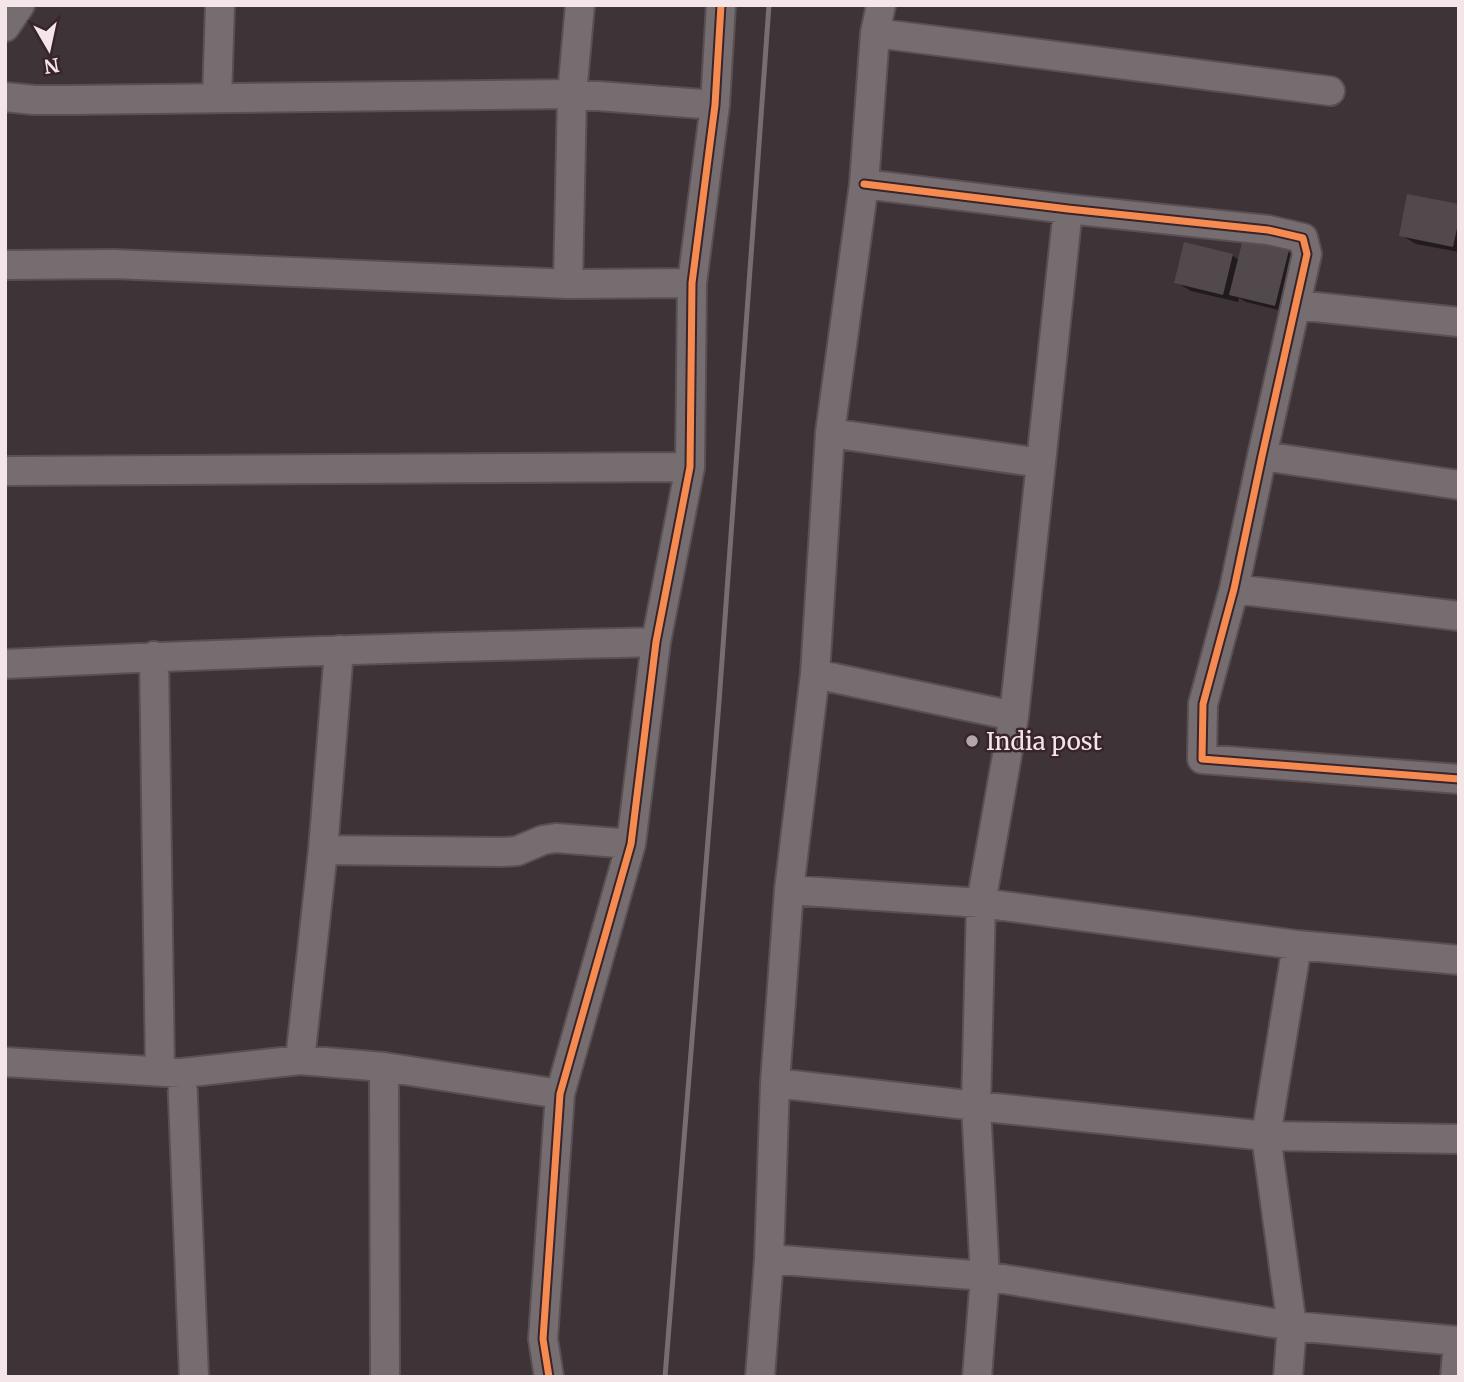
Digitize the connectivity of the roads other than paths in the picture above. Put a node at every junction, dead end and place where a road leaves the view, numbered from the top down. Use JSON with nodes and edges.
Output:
{"nodes":[{"id":1,"x":20,"y":5,"type":"edge"},
{"id":2,"x":219,"y":5,"type":"edge"},
{"id":3,"x":580,"y":5,"type":"edge"},
{"id":4,"x":721,"y":5,"type":"edge"},
{"id":5,"x":881,"y":5,"type":"edge"},
{"id":6,"x":5,"y":27,"type":"edge"},
{"id":7,"x":875,"y":33,"type":"junction"},
{"id":8,"x":1331,"y":92,"type":"dead end"},
{"id":9,"x":572,"y":94,"type":"junction"},
{"id":10,"x":5,"y":96,"type":"edge"},
{"id":11,"x":217,"y":98,"type":"junction"},
{"id":12,"x":715,"y":105,"type":"junction"},
{"id":13,"x":864,"y":184,"type":"junction"},
{"id":14,"x":1068,"y":209,"type":"junction"},
{"id":15,"x":5,"y":265,"type":"edge"},
{"id":16,"x":692,"y":283,"type":"junction"},
{"id":17,"x":568,"y":284,"type":"junction"},
{"id":18,"x":1296,"y":305,"type":"junction"},
{"id":19,"x":1459,"y":322,"type":"edge"},
{"id":20,"x":831,"y":433,"type":"junction"},
{"id":21,"x":1262,"y":456,"type":"junction"},
{"id":22,"x":1041,"y":463,"type":"junction"},
{"id":23,"x":690,"y":467,"type":"junction"},
{"id":24,"x":5,"y":471,"type":"edge"},
{"id":25,"x":1459,"y":485,"type":"edge"},
{"id":26,"x":1234,"y":589,"type":"junction"},
{"id":27,"x":1459,"y":617,"type":"edge"},
{"id":28,"x":656,"y":642,"type":"junction"},
{"id":29,"x":340,"y":650,"type":"junction"},
{"id":30,"x":154,"y":656,"type":"junction"},
{"id":31,"x":5,"y":664,"type":"edge"},
{"id":32,"x":815,"y":674,"type":"junction"},
{"id":33,"x":1014,"y":716,"type":"junction"},
{"id":34,"x":1459,"y":779,"type":"edge"},
{"id":35,"x":631,"y":844,"type":"junction"},
{"id":36,"x":323,"y":850,"type":"junction"},
{"id":37,"x":789,"y":890,"type":"junction"},
{"id":38,"x":981,"y":903,"type":"junction"},
{"id":39,"x":1297,"y":945,"type":"junction"},
{"id":40,"x":1459,"y":960,"type":"edge"},
{"id":41,"x":6,"y":1054,"type":"edge"},
{"id":42,"x":300,"y":1060,"type":"junction"},
{"id":43,"x":384,"y":1067,"type":"junction"},
{"id":44,"x":171,"y":1071,"type":"junction"},
{"id":45,"x":775,"y":1083,"type":"junction"},
{"id":46,"x":560,"y":1094,"type":"junction"},
{"id":47,"x":976,"y":1106,"type":"junction"},
{"id":48,"x":1266,"y":1136,"type":"junction"},
{"id":49,"x":1459,"y":1139,"type":"edge"},
{"id":50,"x":769,"y":1259,"type":"junction"},
{"id":51,"x":985,"y":1276,"type":"junction"},
{"id":52,"x":1293,"y":1326,"type":"junction"},
{"id":53,"x":1458,"y":1341,"type":"edge"},
{"id":54,"x":194,"y":1377,"type":"edge"},
{"id":55,"x":385,"y":1377,"type":"edge"},
{"id":56,"x":550,"y":1377,"type":"edge"},
{"id":57,"x":760,"y":1377,"type":"edge"},
{"id":58,"x":977,"y":1377,"type":"edge"},
{"id":59,"x":1288,"y":1377,"type":"edge"},
{"id":60,"x":1455,"y":1377,"type":"edge"}],
"edges":[{"from":1,"to":6,"type":"street"},
{"from":2,"to":11,"type":"street"},
{"from":3,"to":9,"type":"street"},
{"from":4,"to":12,"type":"street"},
{"from":5,"to":7,"type":"street"},
{"from":7,"to":8,"type":"street"},
{"from":7,"to":13,"type":"street"},
{"from":9,"to":11,"type":"street"},
{"from":9,"to":12,"type":"street"},
{"from":9,"to":17,"type":"street"},
{"from":10,"to":11,"type":"street"},
{"from":12,"to":16,"type":"street"},
{"from":13,"to":14,"type":"street"},
{"from":13,"to":20,"type":"street"},
{"from":14,"to":18,"type":"street"},
{"from":14,"to":22,"type":"street"},
{"from":15,"to":17,"type":"street"},
{"from":16,"to":17,"type":"street"},
{"from":16,"to":23,"type":"street"},
{"from":18,"to":19,"type":"street"},
{"from":18,"to":21,"type":"street"},
{"from":20,"to":22,"type":"street"},
{"from":20,"to":32,"type":"street"},
{"from":21,"to":25,"type":"street"},
{"from":21,"to":26,"type":"street"},
{"from":22,"to":33,"type":"street"},
{"from":23,"to":24,"type":"street"},
{"from":23,"to":28,"type":"street"},
{"from":26,"to":27,"type":"street"},
{"from":26,"to":34,"type":"street"},
{"from":28,"to":29,"type":"street"},
{"from":28,"to":35,"type":"street"},
{"from":29,"to":30,"type":"street"},
{"from":29,"to":36,"type":"street"},
{"from":30,"to":31,"type":"street"},
{"from":30,"to":44,"type":"street"},
{"from":32,"to":33,"type":"street"},
{"from":32,"to":37,"type":"street"},
{"from":33,"to":38,"type":"street"},
{"from":35,"to":36,"type":"street"},
{"from":35,"to":46,"type":"street"},
{"from":36,"to":42,"type":"street"},
{"from":37,"to":38,"type":"street"},
{"from":37,"to":45,"type":"street"},
{"from":38,"to":39,"type":"street"},
{"from":38,"to":47,"type":"street"},
{"from":39,"to":40,"type":"street"},
{"from":39,"to":48,"type":"street"},
{"from":41,"to":44,"type":"street"},
{"from":42,"to":43,"type":"street"},
{"from":42,"to":44,"type":"street"},
{"from":43,"to":46,"type":"street"},
{"from":43,"to":55,"type":"street"},
{"from":44,"to":54,"type":"street"},
{"from":45,"to":47,"type":"street"},
{"from":45,"to":50,"type":"street"},
{"from":46,"to":56,"type":"street"},
{"from":47,"to":48,"type":"street"},
{"from":47,"to":51,"type":"street"},
{"from":48,"to":49,"type":"street"},
{"from":48,"to":52,"type":"street"},
{"from":50,"to":51,"type":"street"},
{"from":50,"to":57,"type":"street"},
{"from":51,"to":52,"type":"street"},
{"from":51,"to":58,"type":"street"},
{"from":52,"to":53,"type":"street"},
{"from":52,"to":59,"type":"street"},
{"from":53,"to":60,"type":"street"}]}
